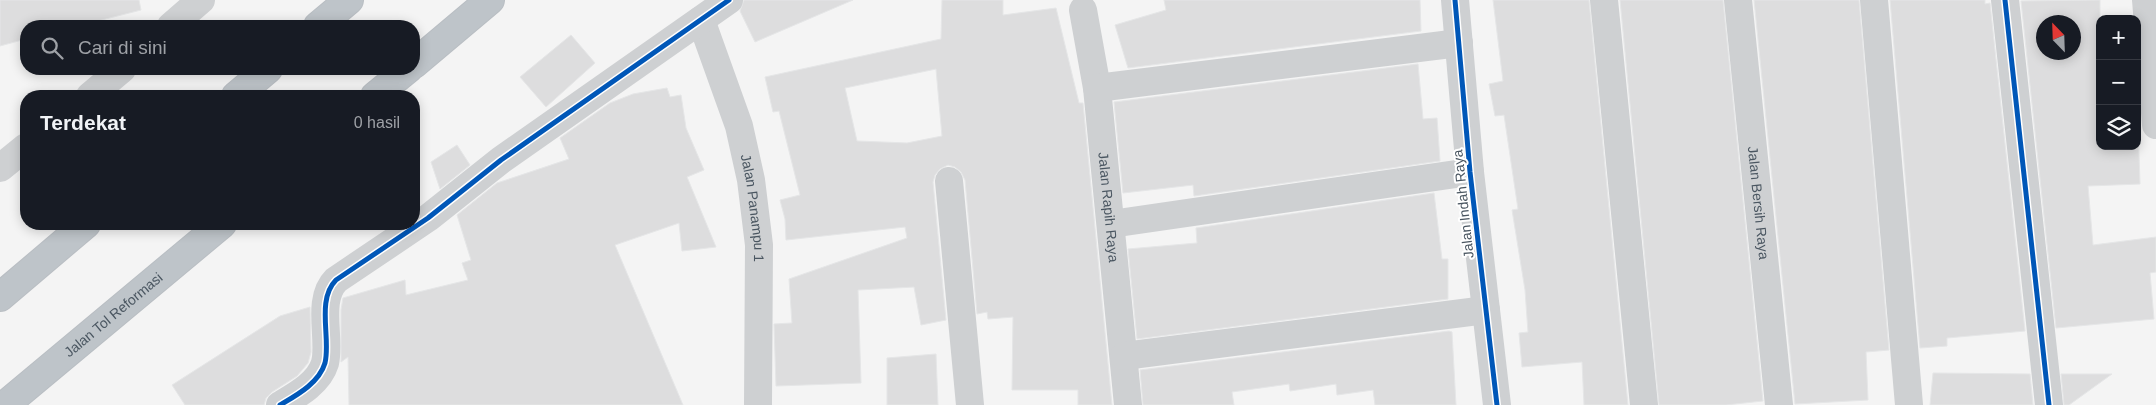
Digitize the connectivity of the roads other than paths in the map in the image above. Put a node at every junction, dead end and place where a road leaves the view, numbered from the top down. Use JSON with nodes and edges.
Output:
{"nodes":[{"id":1,"x":201,"y":0,"type":"edge"},
{"id":2,"x":349,"y":0,"type":"edge"},
{"id":3,"x":490,"y":0,"type":"edge"},
{"id":4,"x":729,"y":0,"type":"edge"},
{"id":5,"x":1455,"y":0,"type":"edge"},
{"id":6,"x":1604,"y":0,"type":"edge"},
{"id":7,"x":1738,"y":0,"type":"edge"},
{"id":8,"x":1874,"y":0,"type":"edge"},
{"id":9,"x":2005,"y":0,"type":"edge"},
{"id":10,"x":2146,"y":0,"type":"edge"},
{"id":11,"x":1084,"y":10,"type":"dead end"},
{"id":12,"x":178,"y":20,"type":"edge"},
{"id":13,"x":325,"y":20,"type":"edge"},
{"id":14,"x":701,"y":20,"type":"junction"},
{"id":15,"x":1459,"y":43,"type":"junction"},
{"id":16,"x":420,"y":59,"type":"edge"},
{"id":17,"x":115,"y":75,"type":"edge"},
{"id":18,"x":261,"y":75,"type":"edge"},
{"id":19,"x":401,"y":75,"type":"edge"},
{"id":20,"x":1097,"y":88,"type":"junction"},
{"id":21,"x":97,"y":90,"type":"edge"},
{"id":22,"x":243,"y":90,"type":"edge"},
{"id":23,"x":382,"y":90,"type":"edge"},
{"id":24,"x":2156,"y":125,"type":"edge"},
{"id":25,"x":20,"y":152,"type":"edge"},
{"id":26,"x":0,"y":168,"type":"edge"},
{"id":27,"x":1470,"y":172,"type":"junction"},
{"id":28,"x":949,"y":181,"type":"dead end"},
{"id":29,"x":420,"y":223,"type":"edge"},
{"id":30,"x":1111,"y":224,"type":"junction"},
{"id":31,"x":79,"y":230,"type":"edge"},
{"id":32,"x":215,"y":230,"type":"edge"},
{"id":33,"x":410,"y":230,"type":"edge"},
{"id":34,"x":0,"y":297,"type":"edge"},
{"id":35,"x":1486,"y":310,"type":"junction"},
{"id":36,"x":1124,"y":356,"type":"junction"},
{"id":37,"x":5,"y":405,"type":"edge"},
{"id":38,"x":280,"y":405,"type":"edge"},
{"id":39,"x":758,"y":405,"type":"edge"},
{"id":40,"x":970,"y":405,"type":"edge"},
{"id":41,"x":1128,"y":405,"type":"edge"},
{"id":42,"x":1497,"y":405,"type":"edge"},
{"id":43,"x":1644,"y":405,"type":"edge"},
{"id":44,"x":1779,"y":405,"type":"edge"},
{"id":45,"x":1909,"y":405,"type":"edge"},
{"id":46,"x":2049,"y":405,"type":"edge"}],
"edges":[{"from":1,"to":12,"type":"street"},
{"from":2,"to":13,"type":"highway"},
{"from":3,"to":16,"type":"highway"},
{"from":4,"to":14,"type":"street"},
{"from":5,"to":15,"type":"street","name":"Jalan Indah Raya"},
{"from":6,"to":43,"type":"street"},
{"from":7,"to":44,"type":"street","name":"Jalan Bersih Raya"},
{"from":8,"to":45,"type":"street"},
{"from":9,"to":46,"type":"street"},
{"from":10,"to":24,"type":"street"},
{"from":11,"to":20,"type":"street","name":"Jalan Rapih Raya"},
{"from":14,"to":29,"type":"street"},
{"from":14,"to":39,"type":"street","name":"Jalan Panampu 1"},
{"from":15,"to":20,"type":"street"},
{"from":15,"to":27,"type":"street","name":"Jalan Indah Raya"},
{"from":17,"to":21,"type":"street"},
{"from":18,"to":22,"type":"highway"},
{"from":19,"to":23,"type":"highway"},
{"from":20,"to":30,"type":"street","name":"Jalan Rapih Raya"},
{"from":25,"to":26,"type":"street"},
{"from":27,"to":30,"type":"street"},
{"from":27,"to":35,"type":"street","name":"Jalan Indah Raya"},
{"from":28,"to":40,"type":"street"},
{"from":30,"to":36,"type":"street","name":"Jalan Rapih Raya"},
{"from":31,"to":34,"type":"highway"},
{"from":32,"to":37,"type":"highway","name":"Jalan Tol Reformasi"},
{"from":33,"to":38,"type":"street"},
{"from":35,"to":36,"type":"street"},
{"from":35,"to":42,"type":"street","name":"Jalan Indah Raya"},
{"from":36,"to":41,"type":"street","name":"Jalan Rapih Raya"}]}
